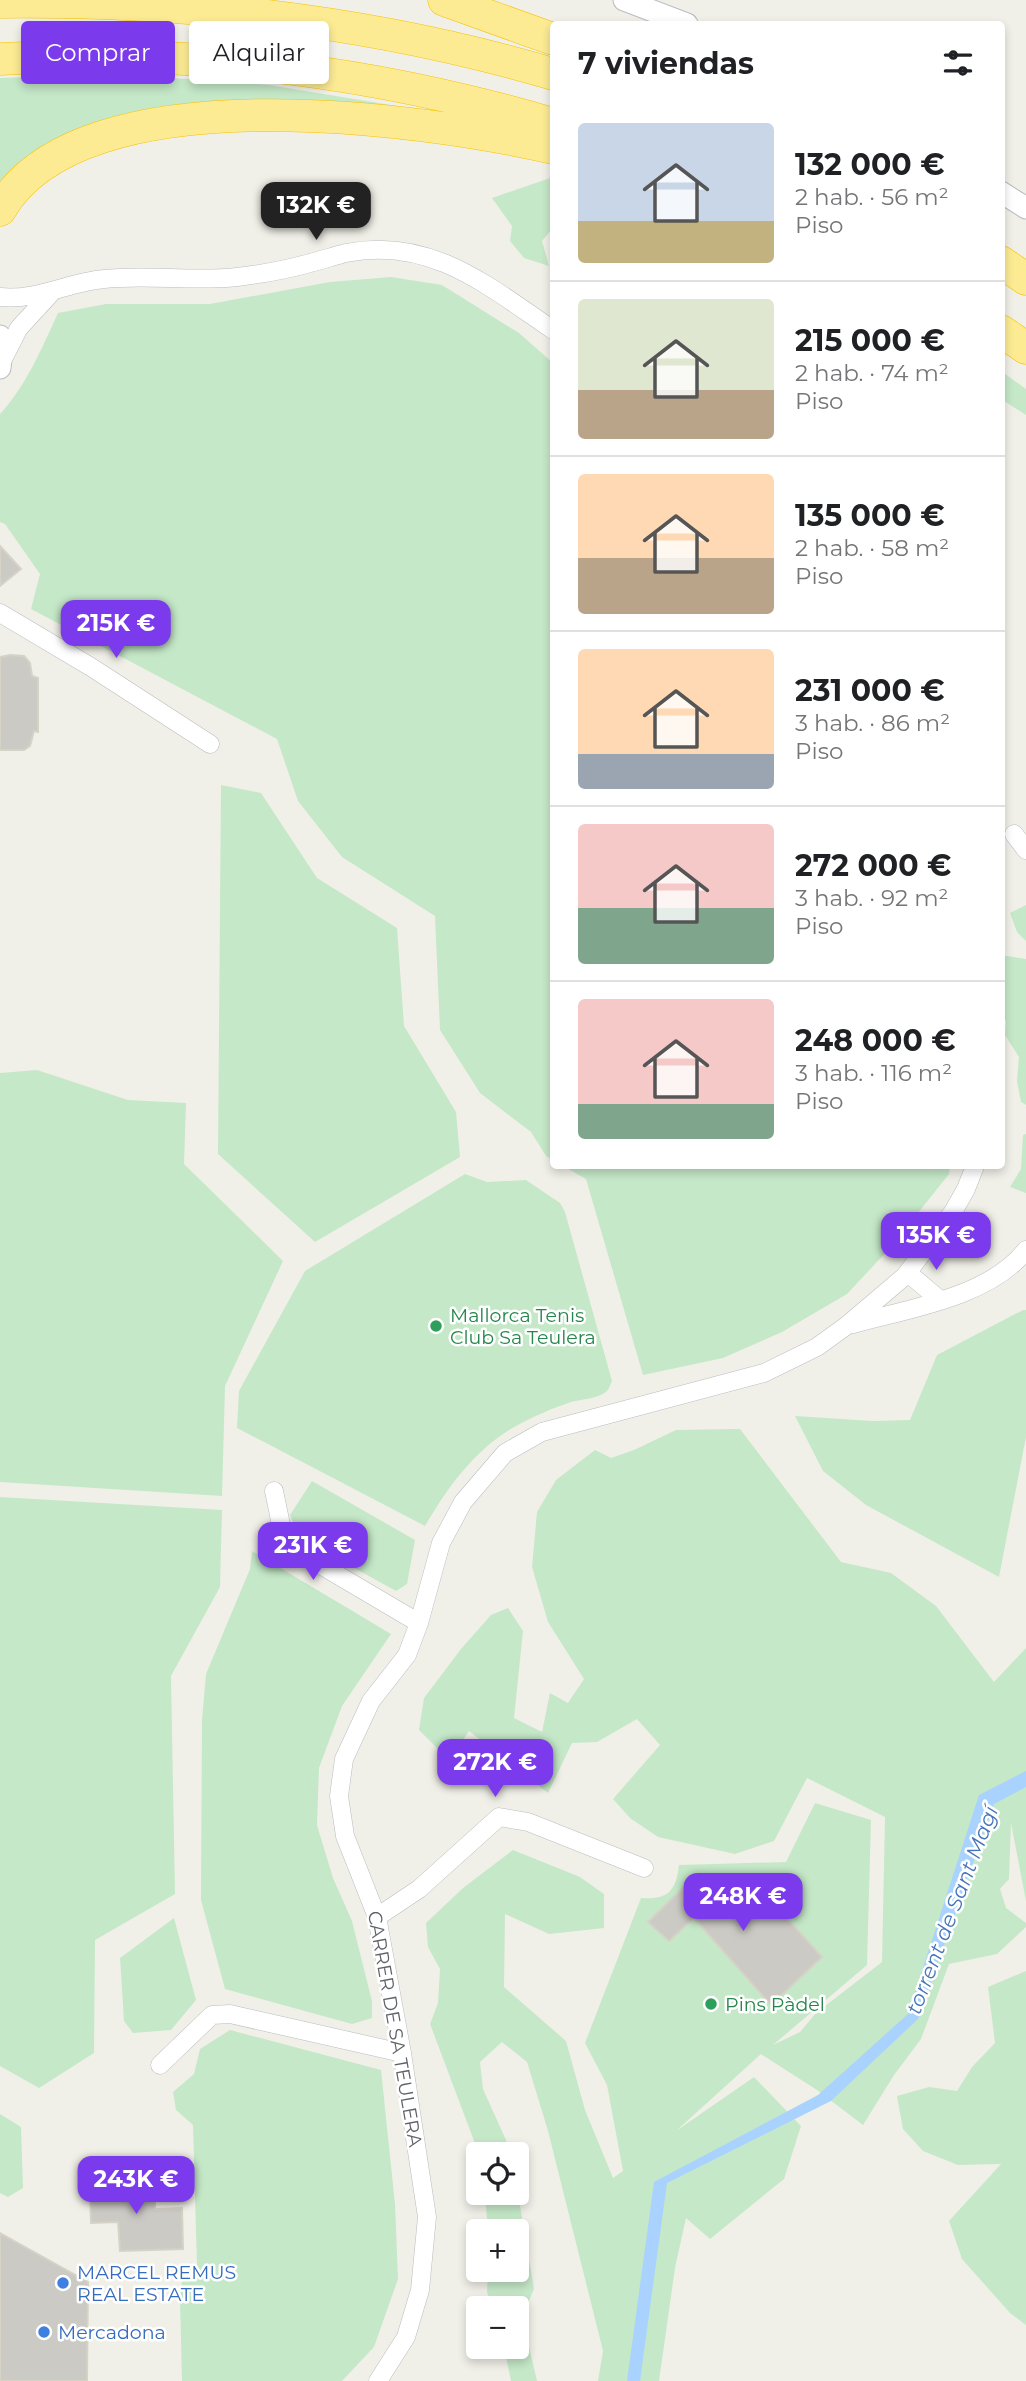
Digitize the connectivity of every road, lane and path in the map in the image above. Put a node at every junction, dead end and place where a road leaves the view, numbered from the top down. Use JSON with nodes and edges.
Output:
{"nodes":[{"id":1,"x":444,"y":0,"type":"edge"},
{"id":2,"x":624,"y":0,"type":"edge"},
{"id":3,"x":0,"y":2,"type":"edge"},
{"id":4,"x":679,"y":21,"type":"edge"},
{"id":5,"x":550,"y":38,"type":"edge"},
{"id":6,"x":0,"y":59,"type":"edge"},
{"id":7,"x":550,"y":73,"type":"edge"},
{"id":8,"x":550,"y":123,"type":"edge"},
{"id":9,"x":550,"y":147,"type":"edge"},
{"id":10,"x":1005,"y":195,"type":"edge"},
{"id":11,"x":1026,"y":208,"type":"edge"},
{"id":12,"x":0,"y":210,"type":"edge"},
{"id":13,"x":1005,"y":265,"type":"edge"},
{"id":14,"x":1026,"y":279,"type":"edge"},
{"id":15,"x":1005,"y":285,"type":"edge"},
{"id":16,"x":53,"y":291,"type":"junction"},
{"id":17,"x":0,"y":297,"type":"edge"},
{"id":18,"x":1026,"y":298,"type":"edge"},
{"id":19,"x":550,"y":328,"type":"edge"},
{"id":20,"x":1005,"y":334,"type":"edge"},
{"id":21,"x":0,"y":336,"type":"edge"},
{"id":22,"x":1026,"y":348,"type":"edge"},
{"id":23,"x":1005,"y":353,"type":"edge"},
{"id":24,"x":0,"y":366,"type":"edge"},
{"id":25,"x":1026,"y":367,"type":"edge"},
{"id":26,"x":0,"y":613,"type":"edge"},
{"id":27,"x":211,"y":744,"type":"dead end"},
{"id":28,"x":1014,"y":834,"type":"dead end"},
{"id":29,"x":1026,"y":850,"type":"edge"},
{"id":30,"x":974,"y":1169,"type":"edge"},
{"id":31,"x":1026,"y":1250,"type":"edge"},
{"id":32,"x":908,"y":1273,"type":"junction"},
{"id":33,"x":940,"y":1300,"type":"junction"},
{"id":34,"x":846,"y":1326,"type":"junction"},
{"id":35,"x":274,"y":1491,"type":"dead end"},
{"id":36,"x":419,"y":1623,"type":"junction"},
{"id":37,"x":644,"y":1868,"type":"dead end"},
{"id":38,"x":377,"y":1917,"type":"junction"},
{"id":39,"x":402,"y":2053,"type":"junction"},
{"id":40,"x":160,"y":2065,"type":"dead end"},
{"id":41,"x":378,"y":2381,"type":"edge"}],
"edges":[{"from":1,"to":5,"type":"highway"},
{"from":2,"to":4,"type":"street"},
{"from":3,"to":7,"type":"highway"},
{"from":6,"to":8,"type":"highway"},
{"from":9,"to":12,"type":"highway"},
{"from":10,"to":11,"type":"street"},
{"from":13,"to":14,"type":"highway"},
{"from":15,"to":18,"type":"highway"},
{"from":16,"to":17,"type":"street"},
{"from":16,"to":19,"type":"street"},
{"from":16,"to":24,"type":"street"},
{"from":20,"to":22,"type":"highway"},
{"from":21,"to":24,"type":"street"},
{"from":23,"to":25,"type":"highway"},
{"from":26,"to":27,"type":"street"},
{"from":28,"to":29,"type":"street"},
{"from":30,"to":32,"type":"street","name":"CARRER DE SA TEULERA"},
{"from":31,"to":33,"type":"street"},
{"from":32,"to":33,"type":"street"},
{"from":32,"to":34,"type":"street","name":"CARRER DE SA TEULERA"},
{"from":33,"to":34,"type":"street"},
{"from":34,"to":36,"type":"street","name":"CARRER DE SA TEULERA"},
{"from":35,"to":36,"type":"street"},
{"from":36,"to":38,"type":"street","name":"CARRER DE SA TEULERA"},
{"from":37,"to":38,"type":"street"},
{"from":38,"to":39,"type":"street","name":"CARRER DE SA TEULERA"},
{"from":39,"to":40,"type":"street"},
{"from":39,"to":41,"type":"street","name":"CARRER DE SA TEULERA"}]}
